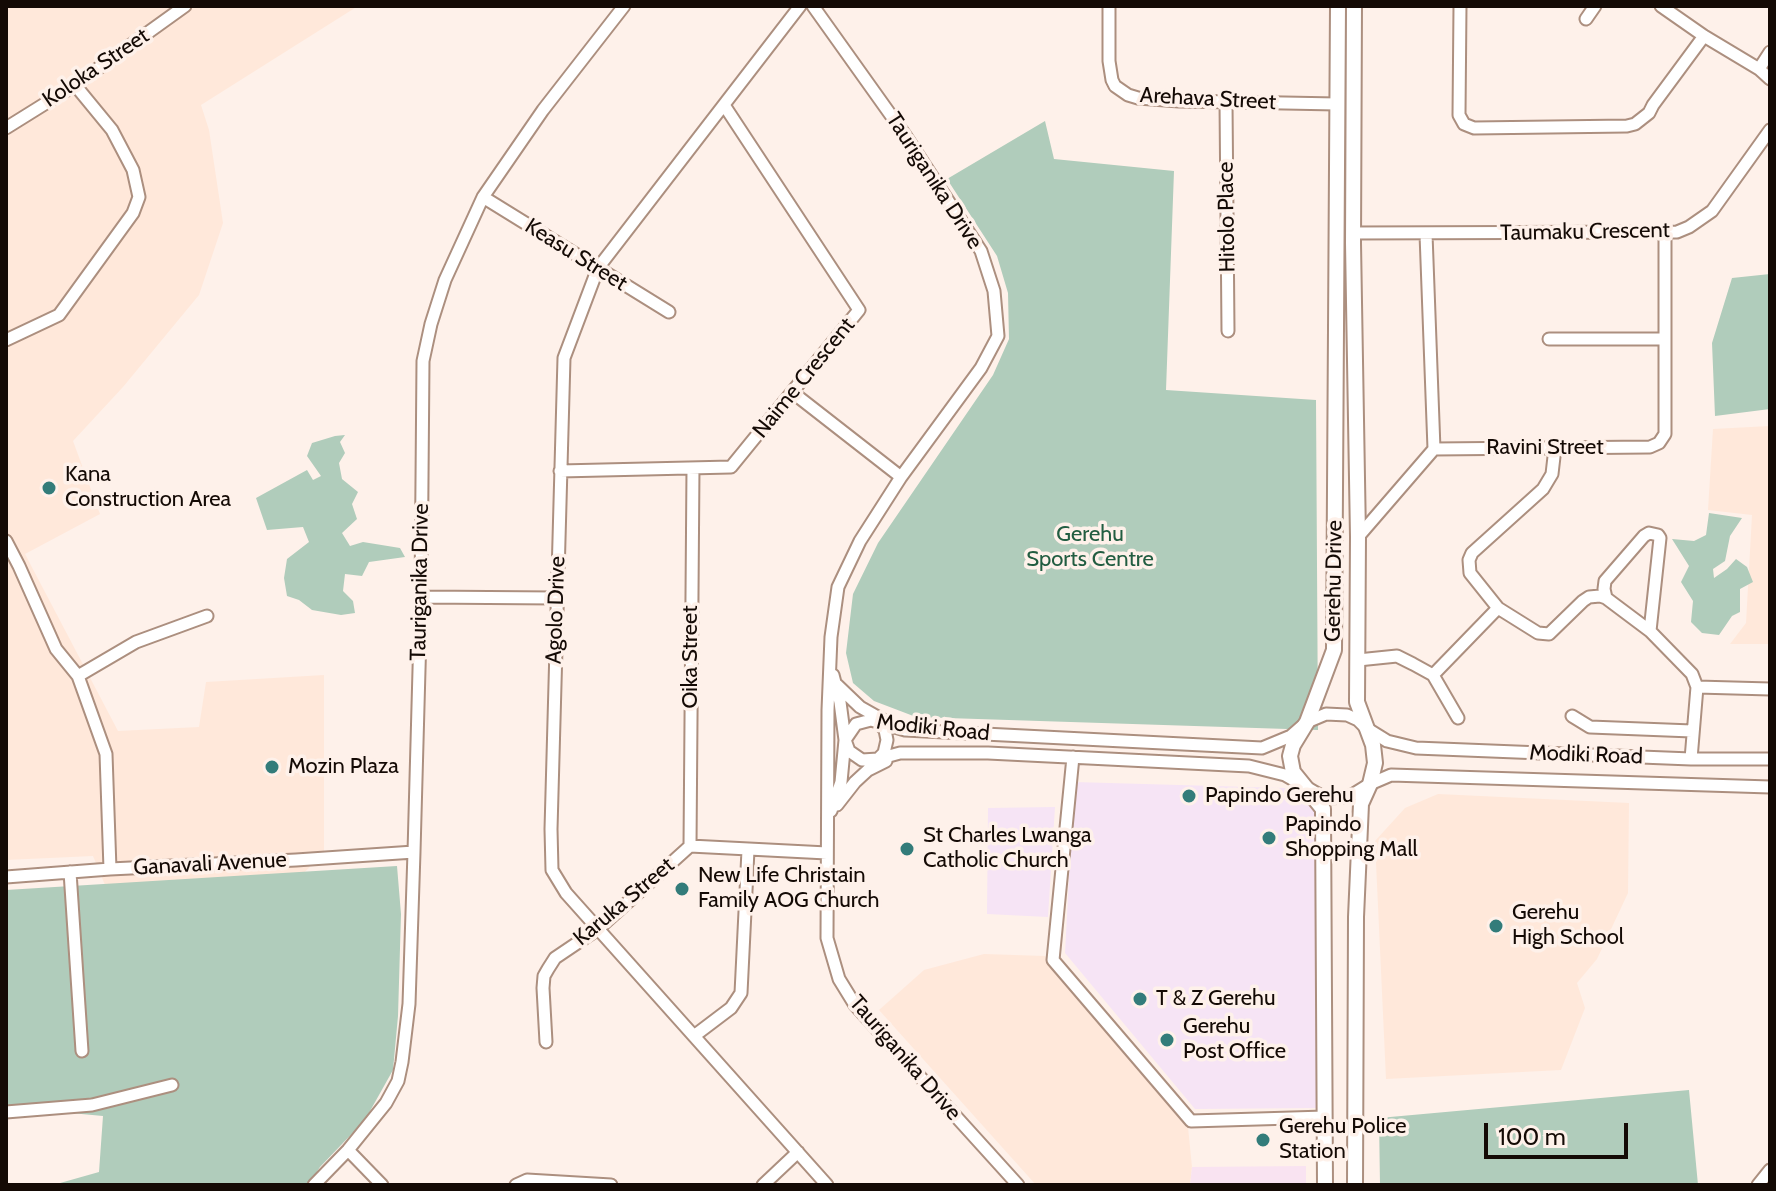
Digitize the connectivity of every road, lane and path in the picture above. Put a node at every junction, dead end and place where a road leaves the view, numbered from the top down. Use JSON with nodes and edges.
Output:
{"nodes":[{"id":1,"x":185,"y":6,"type":"edge"},
{"id":2,"x":624,"y":6,"type":"edge"},
{"id":3,"x":800,"y":6,"type":"edge"},
{"id":4,"x":813,"y":6,"type":"edge"},
{"id":5,"x":1109,"y":6,"type":"edge"},
{"id":6,"x":1338,"y":6,"type":"edge"},
{"id":7,"x":1354,"y":6,"type":"edge"},
{"id":8,"x":1460,"y":6,"type":"edge"},
{"id":9,"x":1595,"y":6,"type":"edge"},
{"id":10,"x":1661,"y":6,"type":"edge"},
{"id":11,"x":1586,"y":19,"type":"dead end"},
{"id":12,"x":1704,"y":36,"type":"junction"},
{"id":13,"x":1770,"y":52,"type":"edge"},
{"id":14,"x":1759,"y":69,"type":"junction"},
{"id":15,"x":1770,"y":79,"type":"edge"},
{"id":16,"x":75,"y":85,"type":"junction"},
{"id":17,"x":1226,"y":102,"type":"junction"},
{"id":18,"x":1337,"y":104,"type":"junction"},
{"id":19,"x":724,"y":105,"type":"junction"},
{"id":20,"x":6,"y":128,"type":"edge"},
{"id":21,"x":1770,"y":130,"type":"edge"},
{"id":22,"x":483,"y":197,"type":"junction"},
{"id":23,"x":1353,"y":233,"type":"junction"},
{"id":24,"x":1426,"y":234,"type":"junction"},
{"id":25,"x":1665,"y":234,"type":"junction"},
{"id":26,"x":598,"y":268,"type":"junction"},
{"id":27,"x":669,"y":312,"type":"dead end"},
{"id":28,"x":1228,"y":331,"type":"dead end"},
{"id":29,"x":1549,"y":339,"type":"dead end"},
{"id":30,"x":1664,"y":339,"type":"junction"},
{"id":31,"x":6,"y":340,"type":"edge"},
{"id":32,"x":792,"y":392,"type":"junction"},
{"id":33,"x":1555,"y":448,"type":"junction"},
{"id":34,"x":1434,"y":449,"type":"junction"},
{"id":35,"x":693,"y":468,"type":"junction"},
{"id":36,"x":560,"y":471,"type":"junction"},
{"id":37,"x":901,"y":477,"type":"junction"},
{"id":38,"x":1358,"y":537,"type":"junction"},
{"id":39,"x":6,"y":541,"type":"edge"},
{"id":40,"x":421,"y":597,"type":"junction"},
{"id":41,"x":556,"y":598,"type":"junction"},
{"id":42,"x":1606,"y":598,"type":"junction"},
{"id":43,"x":1498,"y":608,"type":"junction"},
{"id":44,"x":207,"y":616,"type":"dead end"},
{"id":45,"x":1650,"y":631,"type":"junction"},
{"id":46,"x":1358,"y":660,"type":"junction"},
{"id":47,"x":830,"y":665,"type":"junction"},
{"id":48,"x":1433,"y":675,"type":"junction"},
{"id":49,"x":78,"y":676,"type":"junction"},
{"id":50,"x":1697,"y":687,"type":"junction"},
{"id":51,"x":1770,"y":689,"type":"edge"},
{"id":52,"x":1572,"y":716,"type":"dead end"},
{"id":53,"x":1458,"y":718,"type":"dead end"},
{"id":54,"x":1307,"y":722,"type":"junction"},
{"id":55,"x":884,"y":723,"type":"junction"},
{"id":56,"x":1366,"y":728,"type":"junction"},
{"id":57,"x":1692,"y":731,"type":"junction"},
{"id":58,"x":845,"y":740,"type":"junction"},
{"id":59,"x":900,"y":753,"type":"junction"},
{"id":60,"x":1073,"y":757,"type":"junction"},
{"id":61,"x":878,"y":759,"type":"junction"},
{"id":62,"x":1691,"y":759,"type":"junction"},
{"id":63,"x":1770,"y":759,"type":"edge"},
{"id":64,"x":1302,"y":784,"type":"junction"},
{"id":65,"x":1370,"y":784,"type":"junction"},
{"id":66,"x":1770,"y":787,"type":"edge"},
{"id":67,"x":828,"y":819,"type":"junction"},
{"id":68,"x":690,"y":846,"type":"junction"},
{"id":69,"x":748,"y":850,"type":"junction"},
{"id":70,"x":414,"y":852,"type":"junction"},
{"id":71,"x":827,"y":853,"type":"junction"},
{"id":72,"x":110,"y":869,"type":"junction"},
{"id":73,"x":70,"y":872,"type":"junction"},
{"id":74,"x":6,"y":877,"type":"edge"},
{"id":75,"x":598,"y":929,"type":"junction"},
{"id":76,"x":694,"y":1036,"type":"junction"},
{"id":77,"x":546,"y":1042,"type":"dead end"},
{"id":78,"x":82,"y":1051,"type":"dead end"},
{"id":79,"x":172,"y":1085,"type":"dead end"},
{"id":80,"x":6,"y":1112,"type":"edge"},
{"id":81,"x":1325,"y":1117,"type":"junction"},
{"id":82,"x":348,"y":1150,"type":"junction"},
{"id":83,"x":798,"y":1152,"type":"junction"},
{"id":84,"x":1770,"y":1170,"type":"edge"},
{"id":85,"x":314,"y":1185,"type":"edge"},
{"id":86,"x":382,"y":1185,"type":"edge"},
{"id":87,"x":516,"y":1185,"type":"edge"},
{"id":88,"x":611,"y":1185,"type":"edge"},
{"id":89,"x":763,"y":1185,"type":"edge"},
{"id":90,"x":827,"y":1185,"type":"edge"},
{"id":91,"x":1018,"y":1185,"type":"edge"},
{"id":92,"x":1325,"y":1185,"type":"edge"},
{"id":93,"x":1355,"y":1185,"type":"edge"},
{"id":94,"x":1758,"y":1185,"type":"edge"}],
"edges":[{"from":1,"to":16,"type":"street","name":"Koloka Street"},
{"from":2,"to":22,"type":"street","name":"Tauriganika Drive"},
{"from":3,"to":19,"type":"street","name":"Agolo Drive"},
{"from":4,"to":37,"type":"street","name":"Tauriganika Drive"},
{"from":5,"to":17,"type":"street","name":"Arehava Street"},
{"from":6,"to":18,"type":"street","name":"Gerehu Drive"},
{"from":7,"to":23,"type":"street","name":"Gerehu Drive"},
{"from":8,"to":12,"type":"street"},
{"from":9,"to":11,"type":"street"},
{"from":10,"to":12,"type":"street"},
{"from":12,"to":14,"type":"street"},
{"from":13,"to":14,"type":"street"},
{"from":14,"to":15,"type":"street"},
{"from":16,"to":20,"type":"street","name":"Koloka Street"},
{"from":16,"to":31,"type":"street"},
{"from":17,"to":18,"type":"street","name":"Arehava Street"},
{"from":17,"to":28,"type":"street","name":"Hitolo Place"},
{"from":18,"to":54,"type":"street","name":"Gerehu Drive"},
{"from":19,"to":26,"type":"street","name":"Agolo Drive"},
{"from":19,"to":32,"type":"street","name":"Naime Crescent"},
{"from":21,"to":25,"type":"street","name":"Taumaku Crescent"},
{"from":22,"to":26,"type":"street","name":"Keasu Street"},
{"from":22,"to":40,"type":"street","name":"Tauriganika Drive"},
{"from":23,"to":24,"type":"street","name":"Taumaku Crescent"},
{"from":23,"to":38,"type":"street","name":"Gerehu Drive"},
{"from":24,"to":25,"type":"street","name":"Taumaku Crescent"},
{"from":24,"to":34,"type":"street"},
{"from":25,"to":30,"type":"street","name":"Ravini Street"},
{"from":26,"to":27,"type":"street","name":"Keasu Street"},
{"from":26,"to":36,"type":"street","name":"Agolo Drive"},
{"from":29,"to":30,"type":"street"},
{"from":30,"to":33,"type":"street","name":"Ravini Street"},
{"from":32,"to":35,"type":"street","name":"Naime Crescent"},
{"from":32,"to":37,"type":"street"},
{"from":33,"to":34,"type":"street","name":"Ravini Street"},
{"from":33,"to":43,"type":"street"},
{"from":34,"to":38,"type":"street"},
{"from":35,"to":36,"type":"street","name":"Naime Crescent"},
{"from":35,"to":68,"type":"street","name":"Oika Street"},
{"from":36,"to":41,"type":"street","name":"Agolo Drive"},
{"from":37,"to":47,"type":"street","name":"Tauriganika Drive"},
{"from":38,"to":46,"type":"street","name":"Gerehu Drive"},
{"from":39,"to":49,"type":"street"},
{"from":40,"to":41,"type":"street"},
{"from":40,"to":70,"type":"street","name":"Tauriganika Drive"},
{"from":41,"to":75,"type":"street","name":"Agolo Drive"},
{"from":42,"to":43,"type":"street"},
{"from":42,"to":45,"type":"street"},
{"from":42,"to":45,"type":"street"},
{"from":43,"to":48,"type":"street"},
{"from":44,"to":49,"type":"street"},
{"from":45,"to":50,"type":"street"},
{"from":46,"to":48,"type":"street"},
{"from":46,"to":56,"type":"street","name":"Gerehu Drive"},
{"from":47,"to":55,"type":"street"},
{"from":47,"to":58,"type":"street","name":"Tauriganika Drive"},
{"from":47,"to":67,"type":"street","name":"Tauriganika Drive"},
{"from":48,"to":53,"type":"street"},
{"from":49,"to":72,"type":"street"},
{"from":50,"to":51,"type":"street"},
{"from":50,"to":57,"type":"street"},
{"from":52,"to":57,"type":"street"},
{"from":54,"to":55,"type":"street","name":"Modiki Road"},
{"from":54,"to":56,"type":"street","name":"Modiki Road"},
{"from":54,"to":64,"type":"street","name":"Gerehu Drive"},
{"from":55,"to":58,"type":"street","name":"Modiki Road"},
{"from":55,"to":61,"type":"street"},
{"from":56,"to":62,"type":"street","name":"Modiki Road"},
{"from":56,"to":65,"type":"street","name":"Gerehu Drive"},
{"from":57,"to":62,"type":"street"},
{"from":58,"to":61,"type":"street","name":"Modiki Road"},
{"from":58,"to":67,"type":"street","name":"Tauriganika Drive"},
{"from":59,"to":60,"type":"street","name":"Modiki Road"},
{"from":59,"to":61,"type":"street","name":"Modiki Road"},
{"from":59,"to":67,"type":"street"},
{"from":60,"to":64,"type":"street","name":"Modiki Road"},
{"from":60,"to":81,"type":"street"},
{"from":62,"to":63,"type":"street","name":"Modiki Road"},
{"from":64,"to":65,"type":"street","name":"Modiki Road"},
{"from":64,"to":81,"type":"street","name":"Gerehu Drive"},
{"from":65,"to":66,"type":"street","name":"Modiki Road"},
{"from":65,"to":93,"type":"street","name":"Gerehu Drive"},
{"from":67,"to":71,"type":"street","name":"Tauriganika Drive"},
{"from":68,"to":69,"type":"street","name":"Karuka Street"},
{"from":68,"to":75,"type":"street","name":"Karuka Street"},
{"from":69,"to":71,"type":"street","name":"Karuka Street"},
{"from":69,"to":76,"type":"street"},
{"from":70,"to":72,"type":"street","name":"Ganavali Avenue"},
{"from":70,"to":82,"type":"street","name":"Tauriganika Drive"},
{"from":71,"to":91,"type":"street","name":"Tauriganika Drive"},
{"from":72,"to":73,"type":"street","name":"Ganavali Avenue"},
{"from":73,"to":74,"type":"street","name":"Ganavali Avenue"},
{"from":73,"to":78,"type":"street"},
{"from":75,"to":76,"type":"street","name":"Agolo Drive"},
{"from":75,"to":77,"type":"street","name":"Karuka Street"},
{"from":76,"to":83,"type":"street","name":"Agolo Drive"},
{"from":79,"to":80,"type":"street"},
{"from":81,"to":92,"type":"street","name":"Gerehu Drive"},
{"from":82,"to":85,"type":"street","name":"Tauriganika Drive"},
{"from":82,"to":86,"type":"street"},
{"from":83,"to":89,"type":"street"},
{"from":83,"to":90,"type":"street","name":"Agolo Drive"},
{"from":84,"to":94,"type":"street"},
{"from":87,"to":88,"type":"street"}]}
